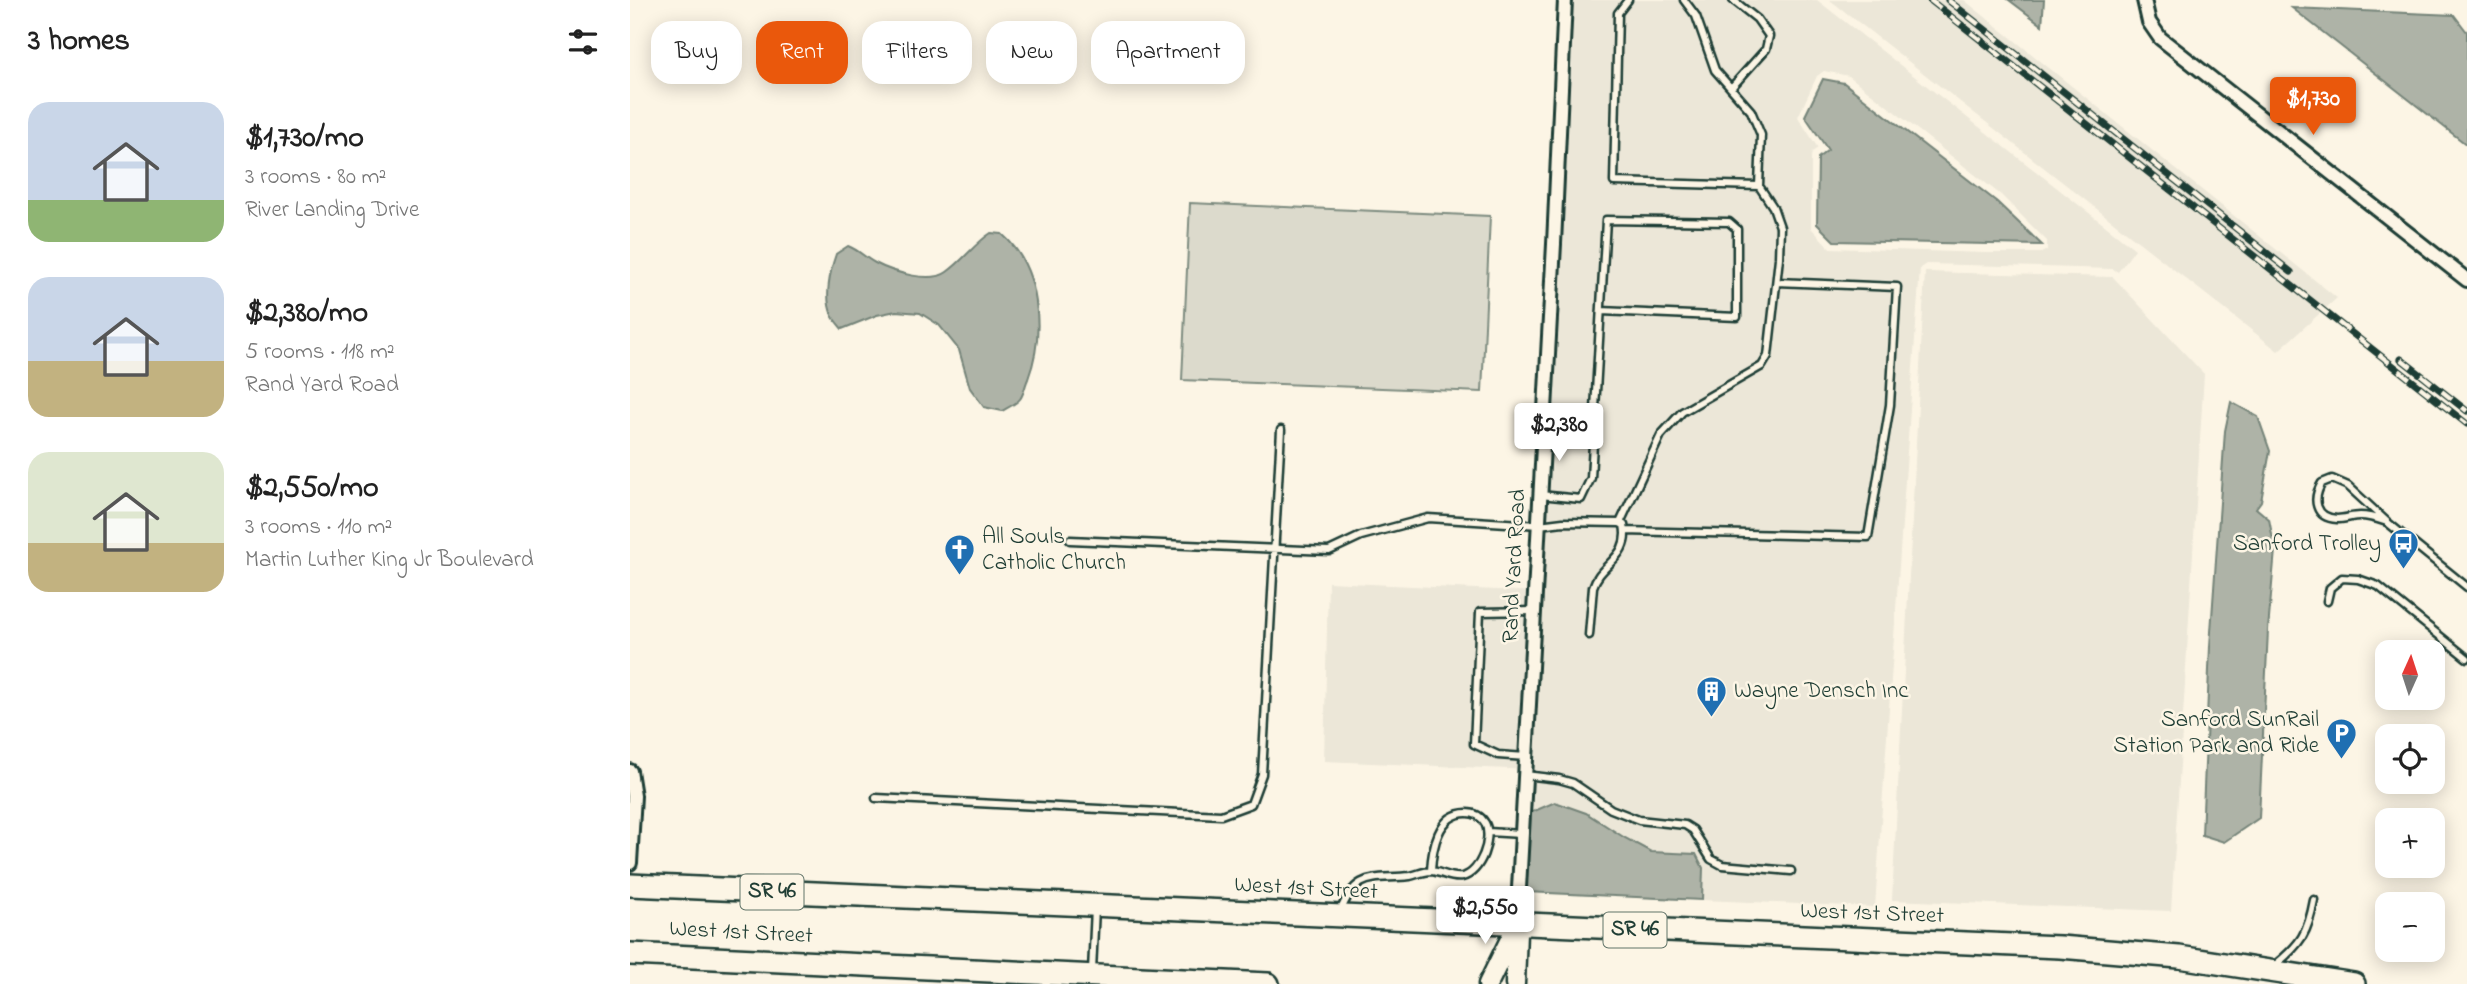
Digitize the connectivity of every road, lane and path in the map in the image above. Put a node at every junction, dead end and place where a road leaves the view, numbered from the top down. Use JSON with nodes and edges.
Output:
{"nodes":[{"id":1,"x":1565,"y":0,"type":"edge"},
{"id":2,"x":1628,"y":0,"type":"edge"},
{"id":3,"x":1684,"y":0,"type":"edge"},
{"id":4,"x":1733,"y":0,"type":"edge"},
{"id":5,"x":2144,"y":0,"type":"edge"},
{"id":6,"x":1731,"y":88,"type":"junction"},
{"id":7,"x":1759,"y":186,"type":"junction"},
{"id":8,"x":2467,"y":281,"type":"edge"},
{"id":9,"x":1777,"y":282,"type":"junction"},
{"id":10,"x":1601,"y":311,"type":"junction"},
{"id":11,"x":1281,"y":430,"type":"dead end"},
{"id":12,"x":1540,"y":495,"type":"junction"},
{"id":13,"x":2388,"y":522,"type":"junction"},
{"id":14,"x":1620,"y":523,"type":"junction"},
{"id":15,"x":1539,"y":525,"type":"junction"},
{"id":16,"x":1625,"y":531,"type":"junction"},
{"id":17,"x":1070,"y":540,"type":"dead end"},
{"id":18,"x":1274,"y":550,"type":"junction"},
{"id":19,"x":2467,"y":587,"type":"edge"},
{"id":20,"x":2327,"y":601,"type":"dead end"},
{"id":21,"x":1534,"y":611,"type":"junction"},
{"id":22,"x":1589,"y":635,"type":"dead end"},
{"id":23,"x":2467,"y":658,"type":"edge"},
{"id":24,"x":1526,"y":757,"type":"junction"},
{"id":25,"x":630,"y":771,"type":"edge"},
{"id":26,"x":1525,"y":775,"type":"junction"},
{"id":27,"x":876,"y":798,"type":"dead end"},
{"id":28,"x":1488,"y":832,"type":"junction"},
{"id":29,"x":1522,"y":834,"type":"junction"},
{"id":30,"x":630,"y":863,"type":"edge"},
{"id":31,"x":1431,"y":871,"type":"junction"},
{"id":32,"x":1791,"y":871,"type":"dead end"},
{"id":33,"x":630,"y":885,"type":"edge"},
{"id":34,"x":2314,"y":900,"type":"dead end"},
{"id":35,"x":1095,"y":906,"type":"junction"},
{"id":36,"x":1338,"y":917,"type":"junction"},
{"id":37,"x":1517,"y":925,"type":"junction"},
{"id":38,"x":630,"y":954,"type":"edge"},
{"id":39,"x":2270,"y":970,"type":"junction"},
{"id":40,"x":1091,"y":979,"type":"edge"},
{"id":41,"x":1268,"y":984,"type":"edge"},
{"id":42,"x":1488,"y":984,"type":"edge"},
{"id":43,"x":1516,"y":984,"type":"edge"},
{"id":44,"x":2354,"y":984,"type":"edge"}],
"edges":[{"from":1,"to":12,"type":"street","name":"Rand Yard Road"},
{"from":2,"to":7,"type":"lane"},
{"from":3,"to":6,"type":"lane"},
{"from":4,"to":6,"type":"lane"},
{"from":5,"to":8,"type":"street"},
{"from":6,"to":7,"type":"lane"},
{"from":7,"to":9,"type":"lane"},
{"from":9,"to":14,"type":"lane"},
{"from":9,"to":16,"type":"lane"},
{"from":10,"to":10,"type":"lane"},
{"from":10,"to":12,"type":"lane"},
{"from":11,"to":18,"type":"lane"},
{"from":12,"to":15,"type":"street","name":"Rand Yard Road"},
{"from":13,"to":13,"type":"lane"},
{"from":13,"to":19,"type":"lane"},
{"from":14,"to":15,"type":"lane"},
{"from":14,"to":16,"type":"lane"},
{"from":15,"to":18,"type":"lane"},
{"from":15,"to":21,"type":"street","name":"Rand Yard Road"},
{"from":16,"to":22,"type":"lane"},
{"from":17,"to":18,"type":"lane"},
{"from":18,"to":27,"type":"lane"},
{"from":20,"to":23,"type":"lane"},
{"from":21,"to":24,"type":"street","name":"Rand Yard Road"},
{"from":21,"to":24,"type":"lane"},
{"from":24,"to":26,"type":"street","name":"Rand Yard Road"},
{"from":25,"to":30,"type":"street"},
{"from":26,"to":29,"type":"street","name":"Rand Yard Road"},
{"from":26,"to":32,"type":"lane"},
{"from":28,"to":29,"type":"lane"},
{"from":28,"to":31,"type":"lane"},
{"from":28,"to":31,"type":"lane"},
{"from":29,"to":37,"type":"street","name":"Rand Yard Road"},
{"from":31,"to":36,"type":"lane"},
{"from":33,"to":35,"type":"main road","name":"West 1st Street","number":"SR 46"},
{"from":34,"to":39,"type":"lane"},
{"from":35,"to":36,"type":"main road","name":"West 1st Street","number":"SR 46"},
{"from":35,"to":40,"type":"lane"},
{"from":36,"to":37,"type":"main road","name":"West 1st Street","number":"SR 46"},
{"from":37,"to":39,"type":"main road","name":"West 1st Street","number":"SR 46"},
{"from":37,"to":42,"type":"main road"},
{"from":37,"to":43,"type":"main road"},
{"from":38,"to":40,"type":"main road","name":"West 1st Street"},
{"from":39,"to":44,"type":"main road","name":"West 1st Street","number":"SR 46"},
{"from":40,"to":41,"type":"main road","name":"West 1st Street"}]}
